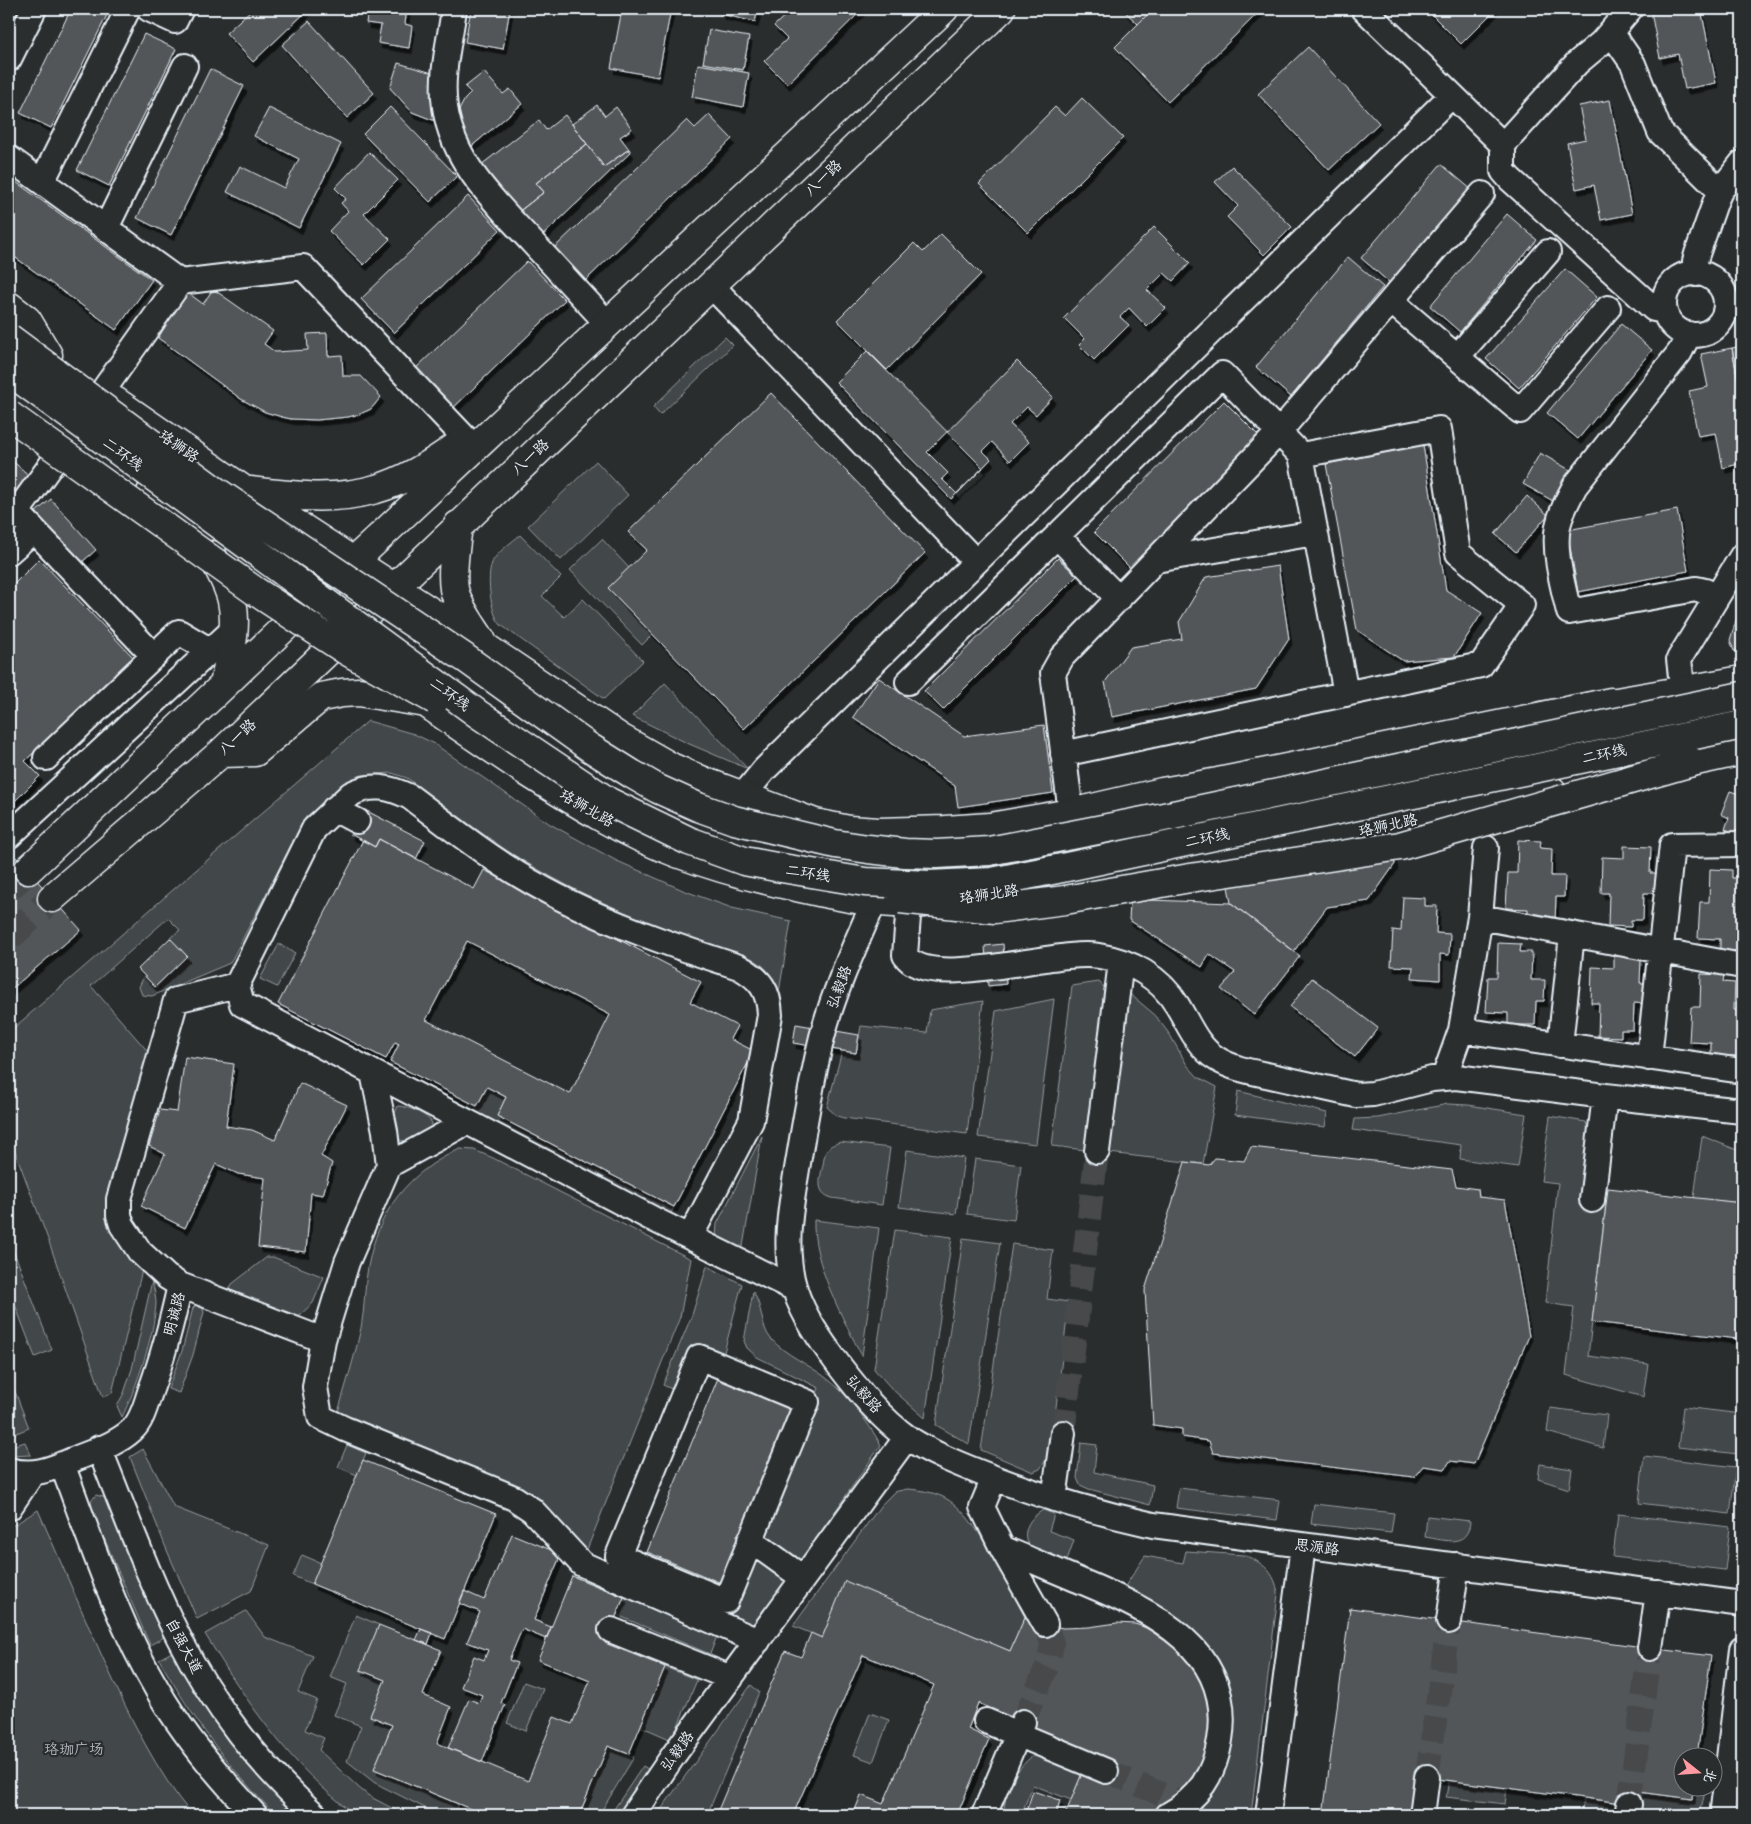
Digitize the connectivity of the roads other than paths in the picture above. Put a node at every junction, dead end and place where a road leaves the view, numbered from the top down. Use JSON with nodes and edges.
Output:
{"nodes":[{"id":1,"x":34,"y":9,"type":"edge"},
{"id":2,"x":128,"y":9,"type":"edge"},
{"id":3,"x":149,"y":9,"type":"edge"},
{"id":4,"x":181,"y":9,"type":"edge"},
{"id":5,"x":454,"y":9,"type":"edge"},
{"id":6,"x":944,"y":9,"type":"edge"},
{"id":7,"x":1001,"y":9,"type":"edge"},
{"id":8,"x":1630,"y":9,"type":"edge"},
{"id":9,"x":1368,"y":10,"type":"edge"},
{"id":10,"x":1611,"y":32,"type":"junction"},
{"id":11,"x":9,"y":59,"type":"edge"},
{"id":12,"x":185,"y":66,"type":"dead end"},
{"id":13,"x":1452,"y":95,"type":"junction"},
{"id":14,"x":1503,"y":145,"type":"junction"},
{"id":15,"x":9,"y":158,"type":"edge"},
{"id":16,"x":1742,"y":163,"type":"edge"},
{"id":17,"x":42,"y":182,"type":"junction"},
{"id":18,"x":1720,"y":191,"type":"junction"},
{"id":19,"x":1482,"y":194,"type":"dead end"},
{"id":20,"x":106,"y":228,"type":"junction"},
{"id":21,"x":1548,"y":252,"type":"dead end"},
{"id":22,"x":1696,"y":274,"type":"junction"},
{"id":23,"x":180,"y":282,"type":"junction"},
{"id":24,"x":711,"y":285,"type":"junction"},
{"id":25,"x":1391,"y":301,"type":"junction"},
{"id":26,"x":9,"y":306,"type":"edge"},
{"id":27,"x":1608,"y":308,"type":"dead end"},
{"id":28,"x":1665,"y":311,"type":"junction"},
{"id":29,"x":1733,"y":318,"type":"edge"},
{"id":30,"x":607,"y":323,"type":"junction"},
{"id":31,"x":9,"y":326,"type":"edge"},
{"id":32,"x":1689,"y":334,"type":"junction"},
{"id":33,"x":9,"y":338,"type":"edge"},
{"id":34,"x":48,"y":355,"type":"junction"},
{"id":35,"x":1457,"y":357,"type":"junction"},
{"id":36,"x":9,"y":371,"type":"edge"},
{"id":37,"x":102,"y":392,"type":"junction"},
{"id":38,"x":534,"y":392,"type":"junction"},
{"id":39,"x":9,"y":396,"type":"edge"},
{"id":40,"x":9,"y":415,"type":"edge"},
{"id":41,"x":1279,"y":432,"type":"junction"},
{"id":42,"x":466,"y":439,"type":"junction"},
{"id":43,"x":69,"y":440,"type":"junction"},
{"id":44,"x":1300,"y":455,"type":"junction"},
{"id":45,"x":244,"y":490,"type":"junction"},
{"id":46,"x":458,"y":525,"type":"junction"},
{"id":47,"x":34,"y":530,"type":"junction"},
{"id":48,"x":1315,"y":533,"type":"junction"},
{"id":49,"x":1057,"y":536,"type":"junction"},
{"id":50,"x":206,"y":543,"type":"junction"},
{"id":51,"x":9,"y":552,"type":"edge"},
{"id":52,"x":1742,"y":556,"type":"edge"},
{"id":53,"x":1156,"y":560,"type":"junction"},
{"id":54,"x":354,"y":561,"type":"junction"},
{"id":55,"x":975,"y":561,"type":"junction"},
{"id":56,"x":394,"y":588,"type":"junction"},
{"id":57,"x":1716,"y":596,"type":"junction"},
{"id":58,"x":1119,"y":599,"type":"junction"},
{"id":59,"x":301,"y":611,"type":"junction"},
{"id":60,"x":234,"y":629,"type":"junction"},
{"id":61,"x":340,"y":640,"type":"junction"},
{"id":62,"x":485,"y":647,"type":"junction"},
{"id":63,"x":211,"y":651,"type":"junction"},
{"id":64,"x":154,"y":656,"type":"junction"},
{"id":65,"x":1742,"y":674,"type":"edge"},
{"id":66,"x":1742,"y":680,"type":"edge"},
{"id":67,"x":908,"y":682,"type":"dead end"},
{"id":68,"x":224,"y":685,"type":"junction"},
{"id":69,"x":1682,"y":686,"type":"junction"},
{"id":70,"x":1346,"y":694,"type":"junction"},
{"id":71,"x":1742,"y":696,"type":"edge"},
{"id":72,"x":426,"y":703,"type":"junction"},
{"id":73,"x":1588,"y":707,"type":"junction"},
{"id":74,"x":478,"y":714,"type":"junction"},
{"id":75,"x":1742,"y":725,"type":"edge"},
{"id":76,"x":1742,"y":751,"type":"edge"},
{"id":77,"x":221,"y":753,"type":"junction"},
{"id":78,"x":1063,"y":754,"type":"junction"},
{"id":79,"x":46,"y":758,"type":"dead end"},
{"id":80,"x":1692,"y":762,"type":"junction"},
{"id":81,"x":1218,"y":782,"type":"junction"},
{"id":82,"x":742,"y":797,"type":"junction"},
{"id":83,"x":334,"y":809,"type":"junction"},
{"id":84,"x":1071,"y":813,"type":"junction"},
{"id":85,"x":356,"y":821,"type":"dead end"},
{"id":86,"x":9,"y":836,"type":"edge"},
{"id":87,"x":1742,"y":844,"type":"edge"},
{"id":88,"x":1486,"y":848,"type":"dead end"},
{"id":89,"x":1238,"y":857,"type":"junction"},
{"id":90,"x":28,"y":870,"type":"tunnel mouth"},
{"id":91,"x":829,"y":876,"type":"junction"},
{"id":92,"x":52,"y":898,"type":"tunnel mouth"},
{"id":93,"x":874,"y":902,"type":"junction"},
{"id":94,"x":908,"y":904,"type":"junction"},
{"id":95,"x":1480,"y":917,"type":"junction"},
{"id":96,"x":1572,"y":935,"type":"junction"},
{"id":97,"x":1662,"y":951,"type":"junction"},
{"id":98,"x":1121,"y":962,"type":"junction"},
{"id":99,"x":1742,"y":966,"type":"edge"},
{"id":100,"x":236,"y":985,"type":"junction"},
{"id":101,"x":1461,"y":1030,"type":"junction"},
{"id":102,"x":1560,"y":1045,"type":"junction"},
{"id":103,"x":1649,"y":1058,"type":"junction"},
{"id":104,"x":1742,"y":1071,"type":"edge"},
{"id":105,"x":372,"y":1073,"type":"junction"},
{"id":106,"x":1444,"y":1078,"type":"junction"},
{"id":107,"x":1605,"y":1096,"type":"junction"},
{"id":108,"x":1742,"y":1111,"type":"edge"},
{"id":109,"x":467,"y":1122,"type":"junction"},
{"id":110,"x":1097,"y":1151,"type":"tunnel mouth"},
{"id":111,"x":388,"y":1165,"type":"junction"},
{"id":112,"x":1592,"y":1200,"type":"dead end"},
{"id":113,"x":690,"y":1237,"type":"junction"},
{"id":114,"x":180,"y":1285,"type":"junction"},
{"id":115,"x":795,"y":1289,"type":"junction"},
{"id":116,"x":323,"y":1340,"type":"junction"},
{"id":117,"x":1063,"y":1433,"type":"tunnel mouth"},
{"id":118,"x":907,"y":1437,"type":"junction"},
{"id":119,"x":99,"y":1448,"type":"junction"},
{"id":120,"x":62,"y":1464,"type":"junction"},
{"id":121,"x":16,"y":1474,"type":"edge"},
{"id":122,"x":994,"y":1478,"type":"junction"},
{"id":123,"x":1054,"y":1499,"type":"junction"},
{"id":124,"x":9,"y":1508,"type":"edge"},
{"id":125,"x":750,"y":1540,"type":"junction"},
{"id":126,"x":1303,"y":1546,"type":"junction"},
{"id":127,"x":1002,"y":1548,"type":"junction"},
{"id":128,"x":1457,"y":1565,"type":"junction"},
{"id":129,"x":804,"y":1578,"type":"junction"},
{"id":130,"x":1658,"y":1592,"type":"junction"},
{"id":131,"x":1742,"y":1604,"type":"edge"},
{"id":132,"x":1449,"y":1621,"type":"tunnel mouth"},
{"id":133,"x":1045,"y":1624,"type":"tunnel mouth"},
{"id":134,"x":611,"y":1630,"type":"dead end"},
{"id":135,"x":758,"y":1641,"type":"junction"},
{"id":136,"x":1650,"y":1648,"type":"tunnel mouth"},
{"id":137,"x":1742,"y":1649,"type":"edge"},
{"id":138,"x":731,"y":1678,"type":"junction"},
{"id":139,"x":986,"y":1721,"type":"dead end"},
{"id":140,"x":1021,"y":1728,"type":"junction"},
{"id":141,"x":1106,"y":1771,"type":"tunnel mouth"},
{"id":142,"x":1427,"y":1778,"type":"tunnel mouth"},
{"id":143,"x":1178,"y":1807,"type":"edge"},
{"id":144,"x":256,"y":1815,"type":"edge"},
{"id":145,"x":315,"y":1815,"type":"edge"},
{"id":146,"x":633,"y":1815,"type":"edge"},
{"id":147,"x":984,"y":1815,"type":"edge"},
{"id":148,"x":1268,"y":1815,"type":"edge"},
{"id":149,"x":1427,"y":1815,"type":"edge"},
{"id":150,"x":1725,"y":1815,"type":"edge"}],
"edges":[{"from":1,"to":11,"type":"street"},
{"from":2,"to":17,"type":"street"},
{"from":3,"to":4,"type":"street"},
{"from":5,"to":30,"type":"street"},
{"from":6,"to":30,"type":"main road"},
{"from":7,"to":24,"type":"main road","name":"八一路"},
{"from":8,"to":10,"type":"street"},
{"from":9,"to":13,"type":"street"},
{"from":10,"to":14,"type":"street"},
{"from":10,"to":18,"type":"street"},
{"from":12,"to":20,"type":"street"},
{"from":13,"to":14,"type":"street"},
{"from":13,"to":55,"type":"street"},
{"from":14,"to":28,"type":"street"},
{"from":15,"to":17,"type":"street"},
{"from":16,"to":18,"type":"street"},
{"from":17,"to":20,"type":"street"},
{"from":18,"to":22,"type":"street"},
{"from":19,"to":25,"type":"street"},
{"from":20,"to":23,"type":"street"},
{"from":21,"to":35,"type":"street"},
{"from":22,"to":28,"type":"street"},
{"from":22,"to":29,"type":"street"},
{"from":23,"to":37,"type":"street"},
{"from":23,"to":42,"type":"street"},
{"from":24,"to":46,"type":"main road","name":"八一路"},
{"from":24,"to":55,"type":"street"},
{"from":25,"to":35,"type":"street"},
{"from":25,"to":41,"type":"street"},
{"from":26,"to":34,"type":"main road"},
{"from":27,"to":35,"type":"street"},
{"from":28,"to":32,"type":"street"},
{"from":29,"to":32,"type":"street"},
{"from":30,"to":38,"type":"main road"},
{"from":31,"to":34,"type":"main road","name":"珞狮路"},
{"from":32,"to":57,"type":"street"},
{"from":33,"to":71,"type":"main road","name":"二环线","bridge":true},
{"from":34,"to":37,"type":"main road","name":"珞狮路"},
{"from":36,"to":74,"type":"main road","name":"二环线","bridge":true},
{"from":37,"to":45,"type":"main road","name":"珞狮路"},
{"from":38,"to":42,"type":"main road"},
{"from":38,"to":54,"type":"main road"},
{"from":39,"to":43,"type":"main road"},
{"from":40,"to":74,"type":"main road","bridge":true},
{"from":41,"to":44,"type":"street"},
{"from":41,"to":49,"type":"street"},
{"from":41,"to":53,"type":"street"},
{"from":42,"to":45,"type":"main road"},
{"from":43,"to":47,"type":"street"},
{"from":43,"to":50,"type":"main road"},
{"from":44,"to":48,"type":"street"},
{"from":44,"to":70,"type":"street"},
{"from":45,"to":54,"type":"main road","name":"珞狮路"},
{"from":46,"to":56,"type":"main road","name":"八一路"},
{"from":46,"to":62,"type":"main road"},
{"from":47,"to":51,"type":"street"},
{"from":47,"to":64,"type":"street"},
{"from":48,"to":53,"type":"street"},
{"from":48,"to":70,"type":"street"},
{"from":49,"to":58,"type":"street"},
{"from":49,"to":67,"type":"street"},
{"from":50,"to":59,"type":"main road"},
{"from":50,"to":60,"type":"main road"},
{"from":52,"to":57,"type":"street"},
{"from":53,"to":58,"type":"street"},
{"from":54,"to":56,"type":"main road"},
{"from":54,"to":59,"type":"main road"},
{"from":55,"to":82,"type":"street"},
{"from":56,"to":61,"type":"main road","name":"八一路"},
{"from":56,"to":62,"type":"main road"},
{"from":57,"to":69,"type":"street"},
{"from":58,"to":78,"type":"street"},
{"from":59,"to":61,"type":"main road","name":"珞狮北路"},
{"from":59,"to":68,"type":"main road"},
{"from":60,"to":63,"type":"street"},
{"from":60,"to":68,"type":"main road"},
{"from":61,"to":72,"type":"main road","name":"珞狮北路"},
{"from":61,"to":77,"type":"main road","name":"八一路"},
{"from":62,"to":82,"type":"main road"},
{"from":63,"to":64,"type":"street"},
{"from":63,"to":86,"type":"street"},
{"from":64,"to":79,"type":"street"},
{"from":65,"to":69,"type":"main road"},
{"from":66,"to":73,"type":"main road"},
{"from":68,"to":90,"type":"main road"},
{"from":69,"to":73,"type":"main road"},
{"from":70,"to":78,"type":"street"},
{"from":72,"to":77,"type":"main road"},
{"from":72,"to":93,"type":"main road","name":"珞狮北路"},
{"from":73,"to":81,"type":"main road"},
{"from":74,"to":91,"type":"main road","name":"二环线","bridge":true},
{"from":75,"to":91,"type":"main road","name":"二环线","bridge":true},
{"from":76,"to":80,"type":"main road","name":"珞狮北路"},
{"from":77,"to":92,"type":"main road","name":"八一路"},
{"from":78,"to":84,"type":"street"},
{"from":80,"to":89,"type":"main road","name":"珞狮北路"},
{"from":80,"to":91,"type":"main road","bridge":true},
{"from":81,"to":84,"type":"main road"},
{"from":81,"to":89,"type":"main road"},
{"from":82,"to":84,"type":"main road"},
{"from":83,"to":85,"type":"street"},
{"from":83,"to":100,"type":"street"},
{"from":83,"to":113,"type":"street"},
{"from":87,"to":97,"type":"street"},
{"from":88,"to":95,"type":"street"},
{"from":89,"to":94,"type":"main road","name":"珞狮北路"},
{"from":93,"to":94,"type":"main road","name":"珞狮北路"},
{"from":93,"to":115,"type":"street","name":"弘毅路"},
{"from":94,"to":98,"type":"street"},
{"from":95,"to":96,"type":"street"},
{"from":95,"to":101,"type":"street"},
{"from":96,"to":97,"type":"street"},
{"from":96,"to":102,"type":"street"},
{"from":97,"to":99,"type":"street"},
{"from":97,"to":103,"type":"street"},
{"from":98,"to":106,"type":"street"},
{"from":98,"to":110,"type":"street"},
{"from":100,"to":105,"type":"street"},
{"from":100,"to":114,"type":"street"},
{"from":101,"to":102,"type":"street"},
{"from":101,"to":106,"type":"street"},
{"from":102,"to":103,"type":"street"},
{"from":103,"to":104,"type":"street"},
{"from":105,"to":109,"type":"street"},
{"from":105,"to":111,"type":"street"},
{"from":106,"to":107,"type":"street"},
{"from":107,"to":108,"type":"street"},
{"from":107,"to":112,"type":"street"},
{"from":109,"to":111,"type":"street"},
{"from":109,"to":113,"type":"street"},
{"from":111,"to":116,"type":"street"},
{"from":113,"to":115,"type":"street"},
{"from":114,"to":116,"type":"street","name":"明诚路"},
{"from":114,"to":119,"type":"street","name":"明诚路"},
{"from":115,"to":118,"type":"street","name":"弘毅路"},
{"from":116,"to":135,"type":"street"},
{"from":117,"to":123,"type":"street"},
{"from":118,"to":122,"type":"street","name":"思源路"},
{"from":118,"to":129,"type":"street","name":"弘毅路"},
{"from":119,"to":120,"type":"street"},
{"from":119,"to":145,"type":"street","name":"自强大道"},
{"from":120,"to":121,"type":"street"},
{"from":120,"to":144,"type":"street"},
{"from":121,"to":124,"type":"street"},
{"from":122,"to":123,"type":"street","name":"思源路"},
{"from":122,"to":127,"type":"street"},
{"from":123,"to":126,"type":"street","name":"思源路"},
{"from":125,"to":125,"type":"street"},
{"from":125,"to":129,"type":"street"},
{"from":126,"to":128,"type":"street","name":"思源路"},
{"from":126,"to":148,"type":"street"},
{"from":127,"to":133,"type":"street"},
{"from":127,"to":143,"type":"street"},
{"from":128,"to":130,"type":"street","name":"思源路"},
{"from":128,"to":132,"type":"street"},
{"from":129,"to":135,"type":"street","name":"弘毅路"},
{"from":130,"to":131,"type":"street","name":"思源路"},
{"from":130,"to":136,"type":"street"},
{"from":134,"to":138,"type":"street"},
{"from":135,"to":138,"type":"street","name":"弘毅路"},
{"from":137,"to":150,"type":"street"},
{"from":138,"to":146,"type":"street","name":"弘毅路"},
{"from":139,"to":140,"type":"street"},
{"from":140,"to":141,"type":"street"},
{"from":140,"to":147,"type":"street"},
{"from":142,"to":149,"type":"street"}]}
